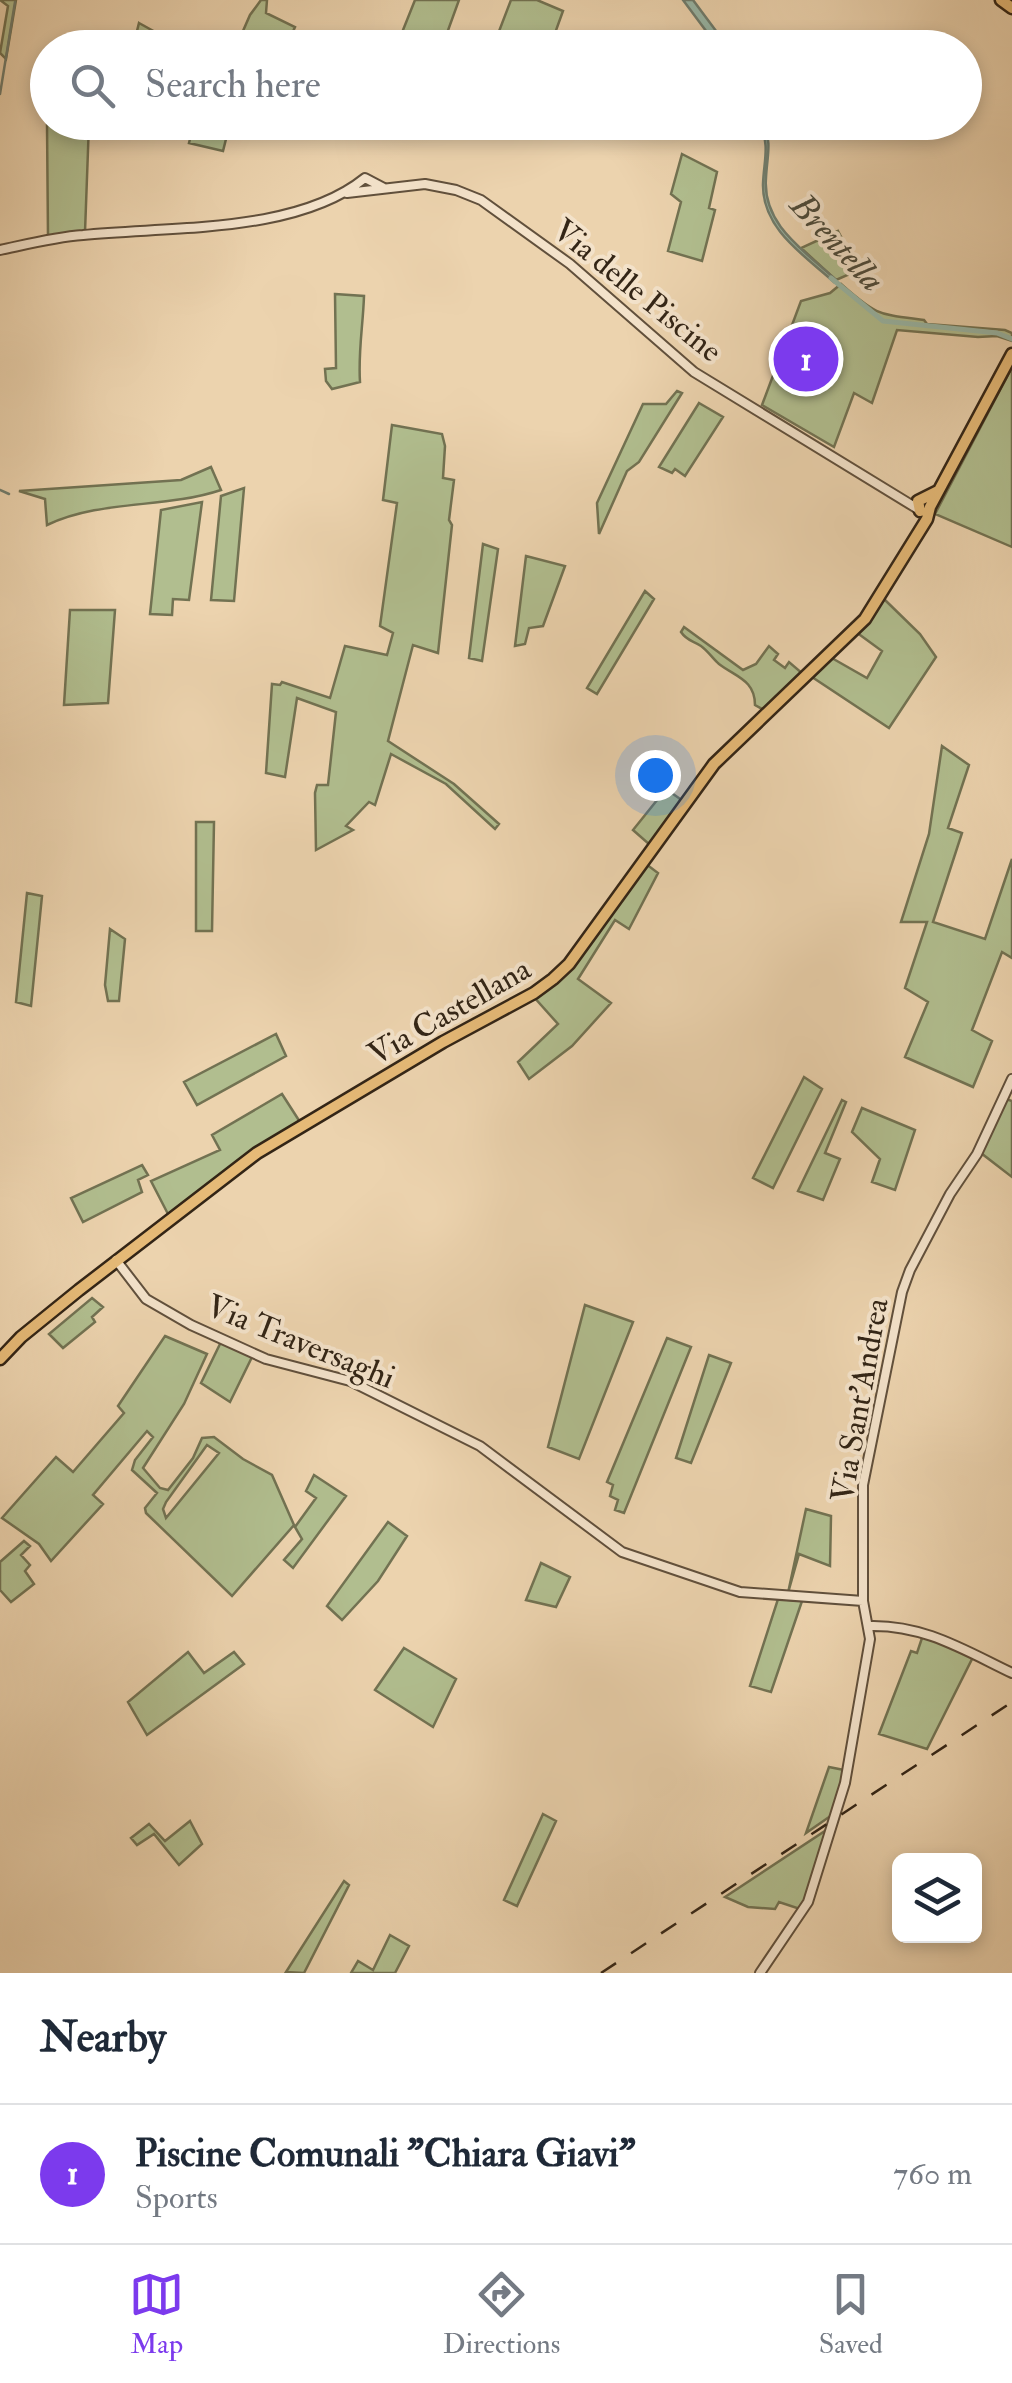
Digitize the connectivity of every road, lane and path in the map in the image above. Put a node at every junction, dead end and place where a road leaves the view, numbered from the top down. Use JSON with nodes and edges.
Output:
{"nodes":[{"id":1,"x":1001,"y":0,"type":"edge"},
{"id":2,"x":1012,"y":8,"type":"edge"},
{"id":3,"x":0,"y":250,"type":"edge"},
{"id":4,"x":1012,"y":354,"type":"edge"},
{"id":5,"x":924,"y":505,"type":"junction"},
{"id":6,"x":1012,"y":1079,"type":"edge"},
{"id":7,"x":116,"y":1260,"type":"junction"},
{"id":8,"x":0,"y":1360,"type":"edge"},
{"id":9,"x":863,"y":1601,"type":"junction"},
{"id":10,"x":868,"y":1626,"type":"junction"},
{"id":11,"x":1012,"y":1673,"type":"edge"},
{"id":12,"x":760,"y":1973,"type":"edge"}],
"edges":[{"from":1,"to":2,"type":"main road"},
{"from":3,"to":5,"type":"street","name":"Via delle Piscine"},
{"from":4,"to":5,"type":"main road","name":"Via Castellana"},
{"from":5,"to":7,"type":"main road","name":"Via Castellana"},
{"from":6,"to":9,"type":"street","name":"Via Sant'Andrea"},
{"from":7,"to":8,"type":"main road","name":"Via Castellana"},
{"from":7,"to":9,"type":"street","name":"Via Traversaghi"},
{"from":9,"to":10,"type":"street","name":"Via Sant'Andrea"},
{"from":10,"to":11,"type":"street"},
{"from":10,"to":12,"type":"street","name":"Via Sant'Andrea"}]}
